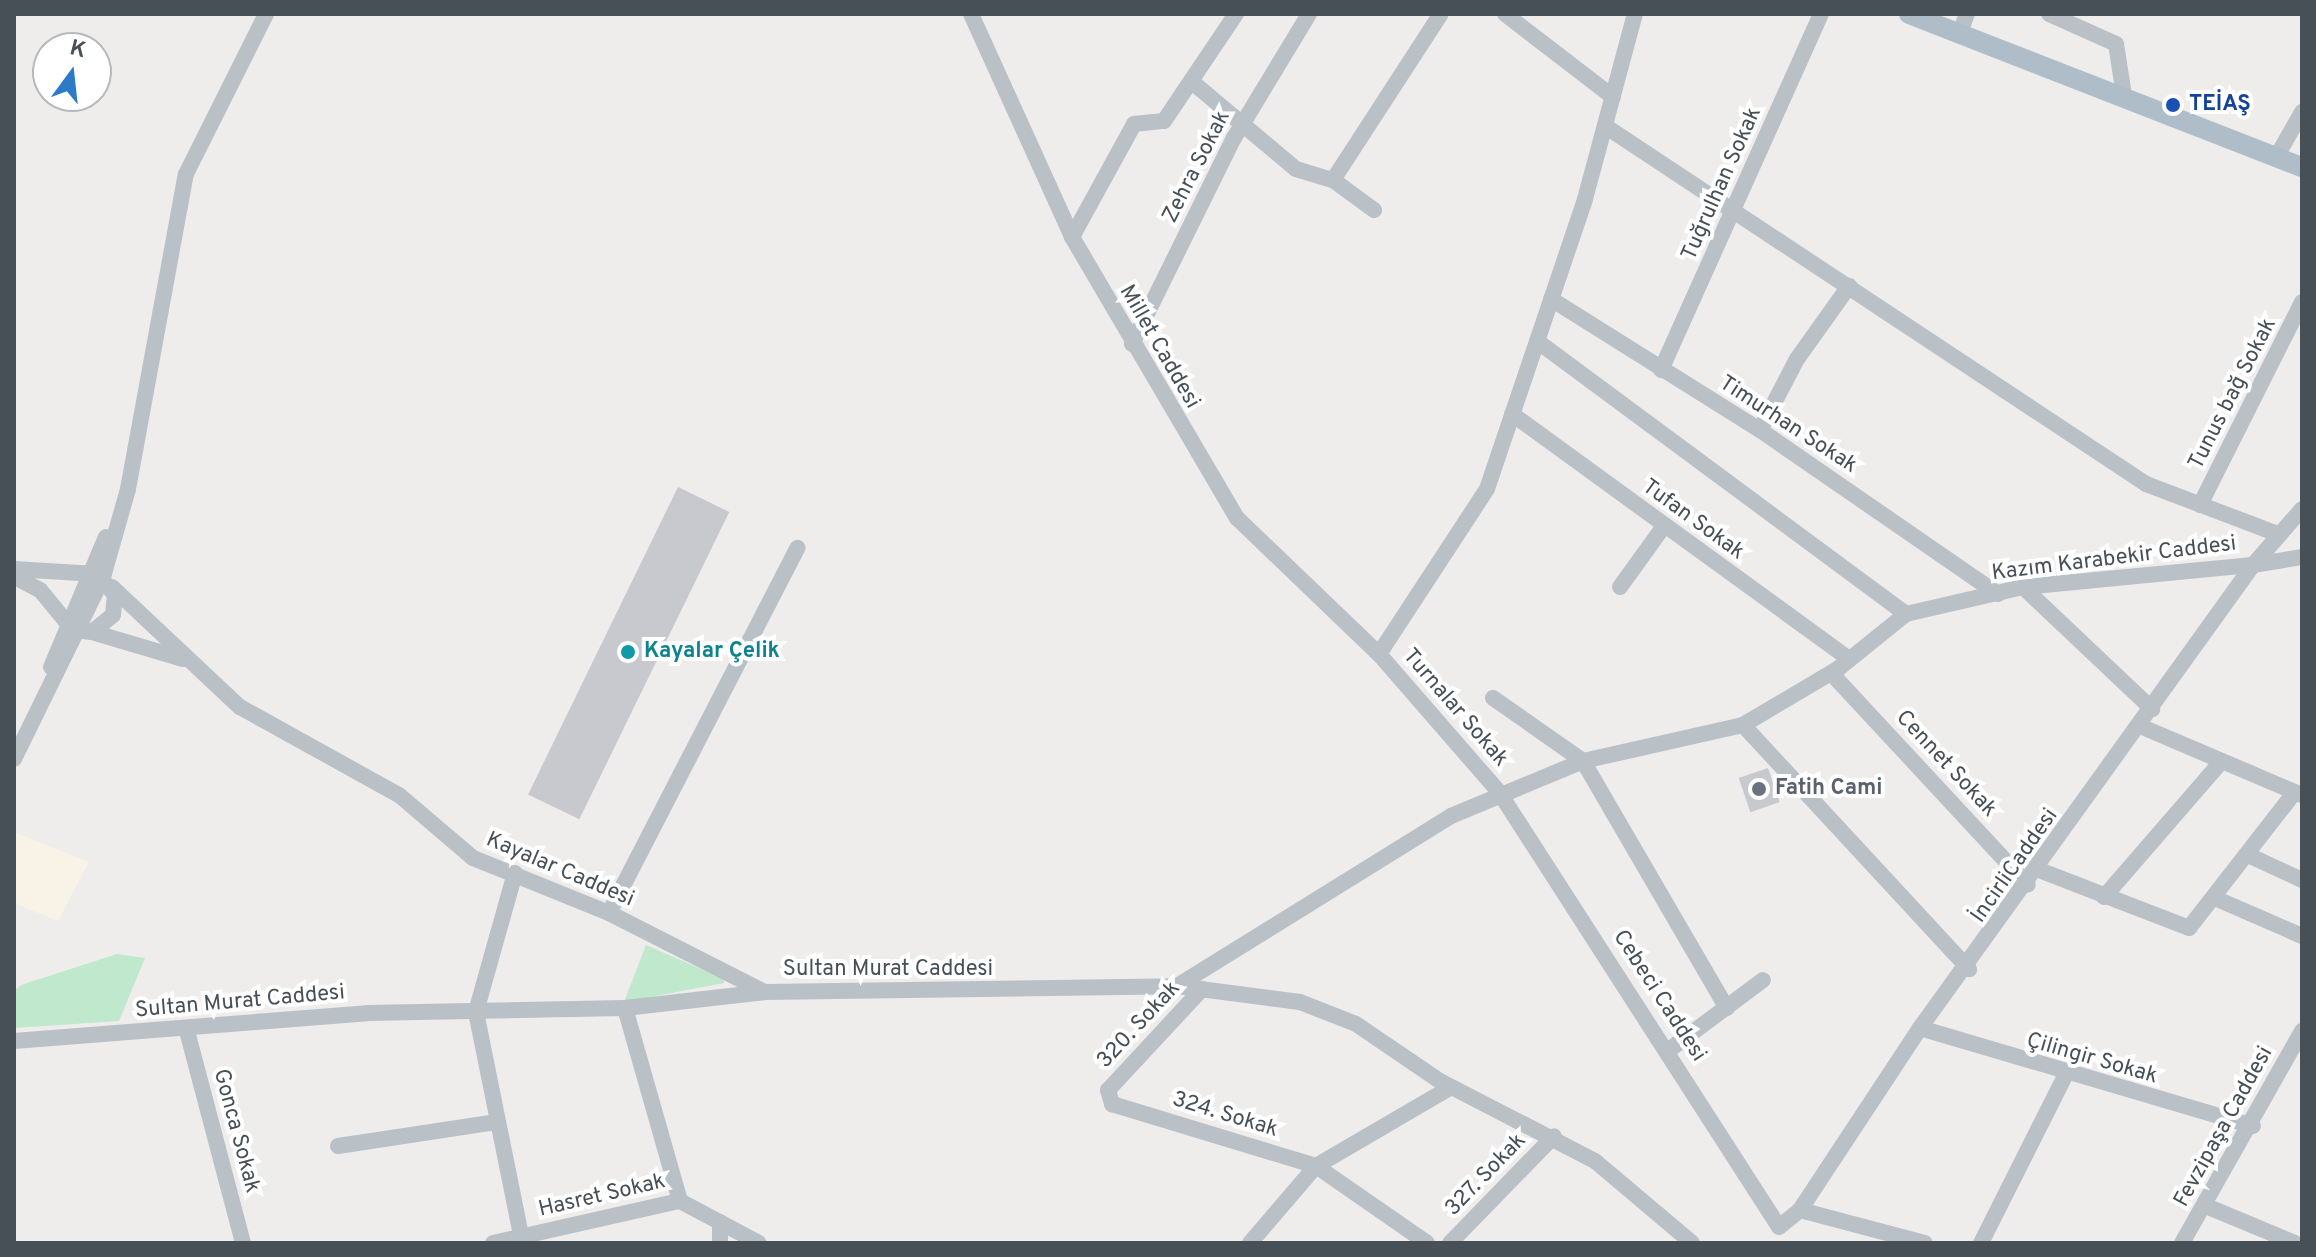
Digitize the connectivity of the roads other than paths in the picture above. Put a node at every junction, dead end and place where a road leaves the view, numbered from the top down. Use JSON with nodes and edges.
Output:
{"nodes":[{"id":1,"x":266,"y":14,"type":"edge"},
{"id":2,"x":971,"y":14,"type":"edge"},
{"id":3,"x":1236,"y":14,"type":"edge"},
{"id":4,"x":1309,"y":14,"type":"edge"},
{"id":5,"x":1441,"y":14,"type":"edge"},
{"id":6,"x":1505,"y":14,"type":"edge"},
{"id":7,"x":1635,"y":14,"type":"edge"},
{"id":8,"x":1821,"y":14,"type":"edge"},
{"id":9,"x":1909,"y":14,"type":"edge"},
{"id":10,"x":2049,"y":14,"type":"edge"},
{"id":11,"x":1963,"y":23,"type":"edge"},
{"id":12,"x":1191,"y":81,"type":"junction"},
{"id":13,"x":2124,"y":95,"type":"junction"},
{"id":14,"x":1613,"y":97,"type":"junction"},
{"id":15,"x":2302,"y":112,"type":"edge"},
{"id":16,"x":1242,"y":125,"type":"junction"},
{"id":17,"x":1605,"y":126,"type":"junction"},
{"id":18,"x":2277,"y":156,"type":"junction"},
{"id":19,"x":2302,"y":167,"type":"edge"},
{"id":20,"x":1333,"y":180,"type":"junction"},
{"id":21,"x":1374,"y":210,"type":"dead end"},
{"id":22,"x":1735,"y":212,"type":"junction"},
{"id":23,"x":1072,"y":237,"type":"junction"},
{"id":24,"x":1849,"y":286,"type":"junction"},
{"id":25,"x":1551,"y":299,"type":"junction"},
{"id":26,"x":2302,"y":302,"type":"edge"},
{"id":27,"x":1537,"y":341,"type":"junction"},
{"id":28,"x":1132,"y":344,"type":"junction"},
{"id":29,"x":2294,"y":347,"type":"edge"},
{"id":30,"x":1661,"y":370,"type":"junction"},
{"id":31,"x":1512,"y":414,"type":"junction"},
{"id":32,"x":1760,"y":430,"type":"junction"},
{"id":33,"x":2200,"y":505,"type":"junction"},
{"id":34,"x":2302,"y":509,"type":"edge"},
{"id":35,"x":1664,"y":526,"type":"junction"},
{"id":36,"x":2280,"y":535,"type":"junction"},
{"id":37,"x":797,"y":548,"type":"dead end"},
{"id":38,"x":2302,"y":557,"type":"edge"},
{"id":39,"x":2253,"y":565,"type":"junction"},
{"id":40,"x":14,"y":569,"type":"edge"},
{"id":41,"x":14,"y":577,"type":"edge"},
{"id":42,"x":95,"y":577,"type":"junction"},
{"id":43,"x":1620,"y":587,"type":"dead end"},
{"id":44,"x":2023,"y":587,"type":"junction"},
{"id":45,"x":1998,"y":594,"type":"junction"},
{"id":46,"x":1906,"y":614,"type":"junction"},
{"id":47,"x":74,"y":626,"type":"junction"},
{"id":48,"x":1379,"y":654,"type":"junction"},
{"id":49,"x":1849,"y":659,"type":"junction"},
{"id":50,"x":192,"y":662,"type":"junction"},
{"id":51,"x":1831,"y":673,"type":"junction"},
{"id":52,"x":1493,"y":698,"type":"dead end"},
{"id":53,"x":2152,"y":709,"type":"junction"},
{"id":54,"x":1743,"y":725,"type":"junction"},
{"id":55,"x":2140,"y":726,"type":"junction"},
{"id":56,"x":14,"y":757,"type":"edge"},
{"id":57,"x":1583,"y":761,"type":"junction"},
{"id":58,"x":2222,"y":761,"type":"junction"},
{"id":59,"x":1499,"y":792,"type":"junction"},
{"id":60,"x":2298,"y":793,"type":"edge"},
{"id":61,"x":2248,"y":855,"type":"junction"},
{"id":62,"x":2039,"y":870,"type":"junction"},
{"id":63,"x":515,"y":873,"type":"junction"},
{"id":64,"x":2302,"y":880,"type":"edge"},
{"id":65,"x":2028,"y":885,"type":"junction"},
{"id":66,"x":2104,"y":897,"type":"junction"},
{"id":67,"x":2217,"y":899,"type":"junction"},
{"id":68,"x":609,"y":913,"type":"junction"},
{"id":69,"x":2302,"y":936,"type":"edge"},
{"id":70,"x":1969,"y":969,"type":"junction"},
{"id":71,"x":1763,"y":980,"type":"dead end"},
{"id":72,"x":1177,"y":986,"type":"junction"},
{"id":73,"x":1202,"y":989,"type":"junction"},
{"id":74,"x":765,"y":992,"type":"junction"},
{"id":75,"x":625,"y":1008,"type":"junction"},
{"id":76,"x":1727,"y":1008,"type":"junction"},
{"id":77,"x":476,"y":1012,"type":"junction"},
{"id":78,"x":1920,"y":1028,"type":"junction"},
{"id":79,"x":187,"y":1031,"type":"junction"},
{"id":80,"x":2302,"y":1031,"type":"edge"},
{"id":81,"x":14,"y":1041,"type":"edge"},
{"id":82,"x":1669,"y":1050,"type":"junction"},
{"id":83,"x":2065,"y":1076,"type":"junction"},
{"id":84,"x":1451,"y":1087,"type":"junction"},
{"id":85,"x":1121,"y":1108,"type":"joint"},
{"id":86,"x":497,"y":1122,"type":"junction"},
{"id":87,"x":2253,"y":1126,"type":"junction"},
{"id":88,"x":1554,"y":1136,"type":"junction"},
{"id":89,"x":338,"y":1146,"type":"dead end"},
{"id":90,"x":1316,"y":1166,"type":"junction"},
{"id":91,"x":680,"y":1201,"type":"junction"},
{"id":92,"x":2206,"y":1206,"type":"junction"},
{"id":93,"x":1800,"y":1210,"type":"junction"},
{"id":94,"x":720,"y":1222,"type":"junction"},
{"id":95,"x":1778,"y":1235,"type":"edge"},
{"id":96,"x":521,"y":1236,"type":"junction"},
{"id":97,"x":544,"y":1237,"type":"edge"},
{"id":98,"x":243,"y":1243,"type":"edge"},
{"id":99,"x":493,"y":1243,"type":"edge"},
{"id":100,"x":720,"y":1243,"type":"edge"},
{"id":101,"x":759,"y":1243,"type":"edge"},
{"id":102,"x":1250,"y":1243,"type":"edge"},
{"id":103,"x":1427,"y":1243,"type":"edge"},
{"id":104,"x":1450,"y":1243,"type":"edge"},
{"id":105,"x":1692,"y":1243,"type":"edge"},
{"id":106,"x":1925,"y":1243,"type":"edge"},
{"id":107,"x":1981,"y":1243,"type":"edge"},
{"id":108,"x":2182,"y":1243,"type":"edge"},
{"id":109,"x":2295,"y":1243,"type":"edge"}],
"edges":[{"from":1,"to":42,"type":"street"},
{"from":2,"to":23,"type":"street","name":"Millet Caddesi"},
{"from":3,"to":12,"type":"street"},
{"from":4,"to":16,"type":"street","name":"Zehra Sokak"},
{"from":5,"to":20,"type":"street"},
{"from":6,"to":14,"type":"street"},
{"from":7,"to":14,"type":"street"},
{"from":8,"to":22,"type":"street","name":"Tuğrulhan Sokak"},
{"from":9,"to":11,"type":"main road"},
{"from":10,"to":13,"type":"street"},
{"from":11,"to":13,"type":"main road"},
{"from":12,"to":16,"type":"street"},
{"from":12,"to":23,"type":"street"},
{"from":13,"to":18,"type":"main road"},
{"from":14,"to":17,"type":"street"},
{"from":15,"to":18,"type":"street"},
{"from":16,"to":20,"type":"street"},
{"from":16,"to":28,"type":"street","name":"Zehra Sokak"},
{"from":17,"to":22,"type":"street"},
{"from":17,"to":25,"type":"street"},
{"from":18,"to":19,"type":"main road"},
{"from":20,"to":21,"type":"street"},
{"from":22,"to":24,"type":"street"},
{"from":22,"to":30,"type":"street","name":"Tuğrulhan Sokak"},
{"from":23,"to":28,"type":"street","name":"Millet Caddesi"},
{"from":24,"to":32,"type":"street"},
{"from":24,"to":33,"type":"street"},
{"from":25,"to":27,"type":"street"},
{"from":25,"to":30,"type":"street","name":"Timurhan Sokak"},
{"from":26,"to":29,"type":"street","name":"Tunus bağ Sokak"},
{"from":27,"to":31,"type":"street"},
{"from":27,"to":46,"type":"street"},
{"from":28,"to":48,"type":"street","name":"Millet Caddesi"},
{"from":29,"to":33,"type":"street","name":"Tunus bağ Sokak"},
{"from":30,"to":32,"type":"street","name":"Timurhan Sokak"},
{"from":31,"to":35,"type":"street","name":"Tufan Sokak"},
{"from":31,"to":48,"type":"street"},
{"from":32,"to":45,"type":"street","name":"Timurhan Sokak"},
{"from":33,"to":36,"type":"street"},
{"from":34,"to":36,"type":"street","name":"İncirliCaddesi"},
{"from":35,"to":43,"type":"street"},
{"from":35,"to":49,"type":"street","name":"Tufan Sokak"},
{"from":36,"to":39,"type":"street","name":"İncirliCaddesi"},
{"from":37,"to":68,"type":"street"},
{"from":38,"to":39,"type":"street"},
{"from":39,"to":44,"type":"street","name":"Kazım Karabekir Caddesi"},
{"from":39,"to":53,"type":"street","name":"İncirliCaddesi"},
{"from":40,"to":42,"type":"street"},
{"from":41,"to":47,"type":"street"},
{"from":42,"to":47,"type":"street"},
{"from":42,"to":47,"type":"street"},
{"from":42,"to":47,"type":"street"},
{"from":42,"to":50,"type":"street","name":"Kayalar Caddesi"},
{"from":44,"to":45,"type":"street","name":"Kazım Karabekir Caddesi"},
{"from":44,"to":53,"type":"street"},
{"from":45,"to":46,"type":"street","name":"Kazım Karabekir Caddesi"},
{"from":46,"to":49,"type":"street","name":"Kazım Karabekir Caddesi"},
{"from":47,"to":50,"type":"street"},
{"from":47,"to":56,"type":"street"},
{"from":48,"to":59,"type":"street","name":"Turnalar Sokak"},
{"from":49,"to":51,"type":"street","name":"Kazım Karabekir Caddesi"},
{"from":50,"to":63,"type":"street","name":"Kayalar Caddesi"},
{"from":51,"to":54,"type":"street","name":"Kazım Karabekir Caddesi"},
{"from":51,"to":65,"type":"street","name":"Cennet Sokak"},
{"from":52,"to":57,"type":"street"},
{"from":53,"to":55,"type":"street","name":"İncirliCaddesi"},
{"from":54,"to":57,"type":"street","name":"Kazım Karabekir Caddesi"},
{"from":54,"to":70,"type":"street"},
{"from":55,"to":58,"type":"street"},
{"from":55,"to":62,"type":"street","name":"İncirliCaddesi"},
{"from":57,"to":59,"type":"street","name":"Kazım Karabekir Caddesi"},
{"from":57,"to":76,"type":"street"},
{"from":58,"to":60,"type":"street"},
{"from":58,"to":66,"type":"street"},
{"from":59,"to":72,"type":"street","name":"Kazım Karabekir Caddesi"},
{"from":59,"to":82,"type":"street","name":"Cebeci Caddesi"},
{"from":60,"to":61,"type":"street"},
{"from":61,"to":64,"type":"street"},
{"from":61,"to":67,"type":"street"},
{"from":62,"to":65,"type":"street","name":"İncirliCaddesi"},
{"from":62,"to":66,"type":"street"},
{"from":63,"to":68,"type":"street","name":"Kayalar Caddesi"},
{"from":63,"to":77,"type":"street"},
{"from":65,"to":70,"type":"street","name":"İncirliCaddesi"},
{"from":66,"to":67,"type":"street"},
{"from":67,"to":69,"type":"street"},
{"from":68,"to":74,"type":"street","name":"Kayalar Caddesi"},
{"from":70,"to":78,"type":"street","name":"İncirliCaddesi"},
{"from":71,"to":76,"type":"street"},
{"from":72,"to":73,"type":"street","name":"Sultan Murat Caddesi"},
{"from":72,"to":74,"type":"street","name":"Sultan Murat Caddesi"},
{"from":73,"to":84,"type":"street","name":"Sultan Murat Caddesi"},
{"from":73,"to":85,"type":"street","name":"320. Sokak"},
{"from":74,"to":75,"type":"street","name":"Sultan Murat Caddesi"},
{"from":75,"to":77,"type":"street","name":"Sultan Murat Caddesi"},
{"from":75,"to":91,"type":"street"},
{"from":76,"to":82,"type":"street"},
{"from":77,"to":79,"type":"street","name":"Sultan Murat Caddesi"},
{"from":77,"to":86,"type":"street"},
{"from":78,"to":83,"type":"street","name":"Çilingir Sokak"},
{"from":78,"to":93,"type":"street","name":"İncirliCaddesi"},
{"from":79,"to":81,"type":"street","name":"Sultan Murat Caddesi"},
{"from":79,"to":98,"type":"street","name":"Gonca Sokak"},
{"from":80,"to":87,"type":"street","name":"Fevzipaşa Caddesi"},
{"from":82,"to":95,"type":"street","name":"Cebeci Caddesi"},
{"from":83,"to":87,"type":"street","name":"Çilingir Sokak"},
{"from":83,"to":107,"type":"street"},
{"from":84,"to":88,"type":"street","name":"Sultan Murat Caddesi"},
{"from":84,"to":90,"type":"street"},
{"from":85,"to":90,"type":"street","name":"324. Sokak"},
{"from":86,"to":89,"type":"street"},
{"from":86,"to":96,"type":"street"},
{"from":87,"to":92,"type":"street","name":"Fevzipaşa Caddesi"},
{"from":88,"to":104,"type":"street","name":"327. Sokak"},
{"from":88,"to":105,"type":"street","name":"Sultan Murat Caddesi"},
{"from":90,"to":102,"type":"street"},
{"from":90,"to":103,"type":"street"},
{"from":91,"to":94,"type":"street","name":"Hasret Sokak"},
{"from":91,"to":97,"type":"street","name":"Hasret Sokak"},
{"from":92,"to":108,"type":"street","name":"Fevzipaşa Caddesi"},
{"from":92,"to":109,"type":"street"},
{"from":93,"to":95,"type":"street","name":"İncirliCaddesi"},
{"from":93,"to":106,"type":"street"},
{"from":94,"to":100,"type":"street"},
{"from":94,"to":101,"type":"street","name":"Hasret Sokak"},
{"from":96,"to":97,"type":"street","name":"Hasret Sokak"},
{"from":96,"to":99,"type":"street","name":"Hasret Sokak"}]}
